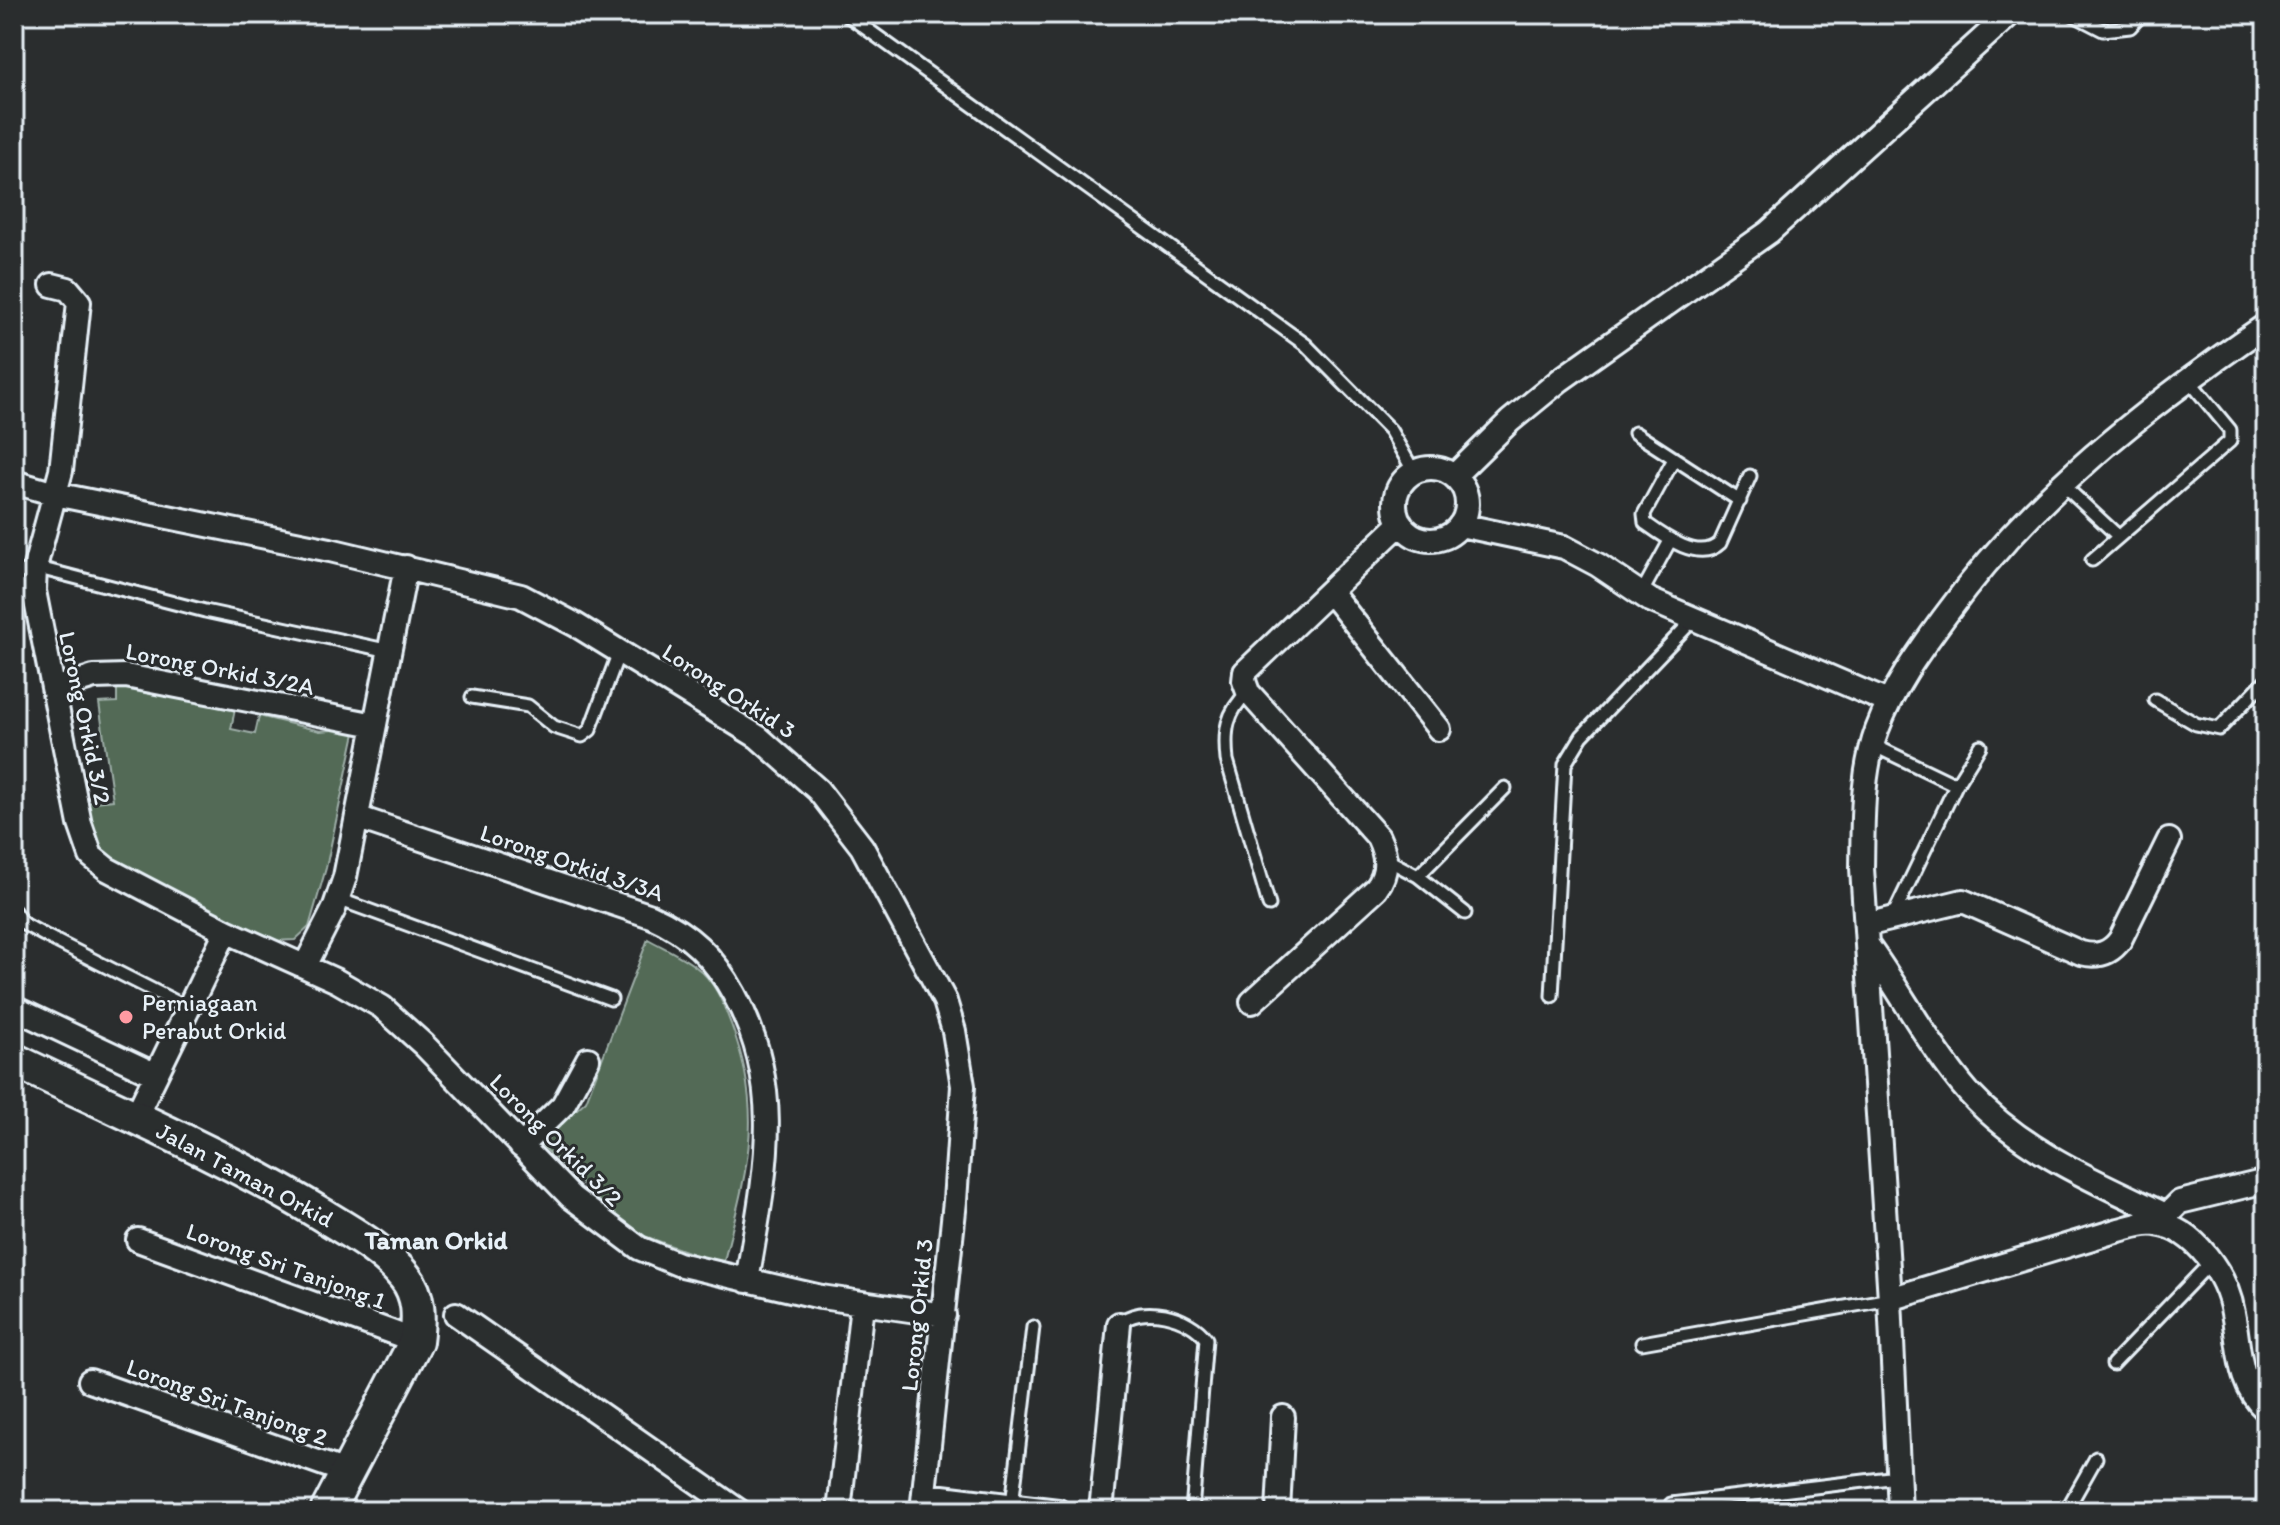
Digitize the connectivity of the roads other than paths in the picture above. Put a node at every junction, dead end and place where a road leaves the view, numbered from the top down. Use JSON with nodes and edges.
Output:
{"nodes":[{"id":1,"x":846,"y":14,"type":"edge"},
{"id":2,"x":2010,"y":14,"type":"edge"},
{"id":3,"x":2073,"y":14,"type":"edge"},
{"id":4,"x":2142,"y":14,"type":"edge"},
{"id":5,"x":52,"y":285,"type":"dead end"},
{"id":6,"x":2266,"y":325,"type":"edge"},
{"id":7,"x":2187,"y":379,"type":"junction"},
{"id":8,"x":1635,"y":433,"type":"dead end"},
{"id":9,"x":1674,"y":459,"type":"junction"},
{"id":10,"x":1414,"y":472,"type":"junction"},
{"id":11,"x":1454,"y":476,"type":"junction"},
{"id":12,"x":1750,"y":476,"type":"dead end"},
{"id":13,"x":14,"y":482,"type":"edge"},
{"id":14,"x":2061,"y":483,"type":"junction"},
{"id":15,"x":55,"y":494,"type":"junction"},
{"id":16,"x":1740,"y":501,"type":"junction"},
{"id":17,"x":1401,"y":523,"type":"junction"},
{"id":18,"x":1460,"y":525,"type":"junction"},
{"id":19,"x":2118,"y":536,"type":"junction"},
{"id":20,"x":1670,"y":541,"type":"junction"},
{"id":21,"x":2092,"y":560,"type":"dead end"},
{"id":22,"x":406,"y":567,"type":"junction"},
{"id":23,"x":28,"y":570,"type":"edge"},
{"id":24,"x":1331,"y":593,"type":"junction"},
{"id":25,"x":1641,"y":594,"type":"junction"},
{"id":26,"x":1693,"y":620,"type":"junction"},
{"id":27,"x":390,"y":651,"type":"junction"},
{"id":28,"x":619,"y":652,"type":"junction"},
{"id":29,"x":2266,"y":680,"type":"edge"},
{"id":30,"x":55,"y":689,"type":"junction"},
{"id":31,"x":1248,"y":692,"type":"junction"},
{"id":32,"x":472,"y":697,"type":"dead end"},
{"id":33,"x":2155,"y":700,"type":"dead end"},
{"id":34,"x":1888,"y":702,"type":"junction"},
{"id":35,"x":375,"y":725,"type":"junction"},
{"id":36,"x":1439,"y":729,"type":"dead end"},
{"id":37,"x":1873,"y":745,"type":"junction"},
{"id":38,"x":1980,"y":746,"type":"dead end"},
{"id":39,"x":1956,"y":785,"type":"junction"},
{"id":40,"x":1505,"y":788,"type":"dead end"},
{"id":41,"x":359,"y":818,"type":"junction"},
{"id":42,"x":2169,"y":840,"type":"dead end"},
{"id":43,"x":1386,"y":859,"type":"junction"},
{"id":44,"x":1418,"y":876,"type":"junction"},
{"id":45,"x":338,"y":899,"type":"junction"},
{"id":46,"x":1269,"y":905,"type":"dead end"},
{"id":47,"x":14,"y":911,"type":"edge"},
{"id":48,"x":1465,"y":913,"type":"dead end"},
{"id":49,"x":1893,"y":917,"type":"junction"},
{"id":50,"x":226,"y":931,"type":"junction"},
{"id":51,"x":1866,"y":935,"type":"junction"},
{"id":52,"x":305,"y":966,"type":"junction"},
{"id":53,"x":1552,"y":996,"type":"dead end"},
{"id":54,"x":611,"y":999,"type":"dead end"},
{"id":55,"x":1252,"y":1002,"type":"dead end"},
{"id":56,"x":14,"y":1008,"type":"edge"},
{"id":57,"x":188,"y":1008,"type":"junction"},
{"id":58,"x":588,"y":1059,"type":"dead end"},
{"id":59,"x":14,"y":1060,"type":"edge"},
{"id":60,"x":156,"y":1075,"type":"junction"},
{"id":61,"x":135,"y":1118,"type":"junction"},
{"id":62,"x":521,"y":1146,"type":"junction"},
{"id":63,"x":2266,"y":1181,"type":"edge"},
{"id":64,"x":2162,"y":1220,"type":"junction"},
{"id":65,"x":138,"y":1240,"type":"dead end"},
{"id":66,"x":2210,"y":1263,"type":"junction"},
{"id":67,"x":747,"y":1281,"type":"junction"},
{"id":68,"x":1890,"y":1299,"type":"junction"},
{"id":69,"x":862,"y":1304,"type":"junction"},
{"id":70,"x":456,"y":1314,"type":"dead end"},
{"id":71,"x":944,"y":1315,"type":"junction"},
{"id":72,"x":1119,"y":1324,"type":"joint"},
{"id":73,"x":1033,"y":1327,"type":"dead end"},
{"id":74,"x":416,"y":1341,"type":"junction"},
{"id":75,"x":1642,"y":1343,"type":"dead end"},
{"id":76,"x":2113,"y":1364,"type":"dead end"},
{"id":77,"x":90,"y":1381,"type":"dead end"},
{"id":78,"x":2266,"y":1410,"type":"edge"},
{"id":79,"x":1283,"y":1417,"type":"dead end"},
{"id":80,"x":2096,"y":1458,"type":"dead end"},
{"id":81,"x":346,"y":1472,"type":"junction"},
{"id":82,"x":1898,"y":1477,"type":"junction"},
{"id":83,"x":2266,"y":1486,"type":"edge"},
{"id":84,"x":924,"y":1503,"type":"edge"},
{"id":85,"x":1671,"y":1504,"type":"dead end"},
{"id":86,"x":1003,"y":1507,"type":"edge"},
{"id":87,"x":327,"y":1511,"type":"edge"},
{"id":88,"x":739,"y":1511,"type":"edge"},
{"id":89,"x":839,"y":1511,"type":"edge"},
{"id":90,"x":1058,"y":1511,"type":"edge"},
{"id":91,"x":1101,"y":1511,"type":"edge"},
{"id":92,"x":1192,"y":1511,"type":"edge"},
{"id":93,"x":1278,"y":1511,"type":"edge"},
{"id":94,"x":1900,"y":1511,"type":"edge"},
{"id":95,"x":2066,"y":1511,"type":"edge"},
{"id":96,"x":2262,"y":1511,"type":"edge"}],
"edges":[{"from":1,"to":10,"type":"lane"},
{"from":2,"to":11,"type":"street"},
{"from":3,"to":4,"type":"lane"},
{"from":5,"to":15,"type":"street","name":"Lorong Orkid 3/2"},
{"from":6,"to":7,"type":"street"},
{"from":7,"to":14,"type":"street"},
{"from":7,"to":19,"type":"lane"},
{"from":8,"to":9,"type":"lane"},
{"from":9,"to":16,"type":"lane"},
{"from":9,"to":20,"type":"lane"},
{"from":10,"to":11,"type":"street"},
{"from":10,"to":17,"type":"street"},
{"from":11,"to":18,"type":"street"},
{"from":12,"to":16,"type":"lane"},
{"from":13,"to":15,"type":"street","name":"Lorong Orkid 3"},
{"from":14,"to":19,"type":"lane"},
{"from":14,"to":34,"type":"street"},
{"from":15,"to":22,"type":"street","name":"Lorong Orkid 3"},
{"from":15,"to":23,"type":"street","name":"Lorong Orkid 3/2"},
{"from":16,"to":20,"type":"lane"},
{"from":17,"to":18,"type":"street"},
{"from":17,"to":24,"type":"street"},
{"from":18,"to":25,"type":"street"},
{"from":19,"to":21,"type":"lane"},
{"from":20,"to":25,"type":"lane"},
{"from":22,"to":27,"type":"street"},
{"from":22,"to":28,"type":"street","name":"Lorong Orkid 3"},
{"from":23,"to":27,"type":"lane"},
{"from":23,"to":30,"type":"street","name":"Lorong Orkid 3/2"},
{"from":24,"to":31,"type":"street"},
{"from":24,"to":36,"type":"street"},
{"from":25,"to":26,"type":"street"},
{"from":26,"to":34,"type":"street"},
{"from":26,"to":53,"type":"lane"},
{"from":27,"to":35,"type":"street"},
{"from":28,"to":32,"type":"lane"},
{"from":28,"to":71,"type":"street","name":"Lorong Orkid 3"},
{"from":29,"to":33,"type":"lane"},
{"from":30,"to":35,"type":"street","name":"Lorong Orkid 3/2A"},
{"from":30,"to":50,"type":"street","name":"Lorong Orkid 3/2"},
{"from":31,"to":43,"type":"street"},
{"from":31,"to":46,"type":"lane"},
{"from":34,"to":37,"type":"street"},
{"from":35,"to":41,"type":"street"},
{"from":37,"to":39,"type":"lane"},
{"from":37,"to":51,"type":"street"},
{"from":38,"to":39,"type":"lane"},
{"from":39,"to":49,"type":"lane"},
{"from":40,"to":44,"type":"lane"},
{"from":41,"to":45,"type":"street"},
{"from":41,"to":67,"type":"street","name":"Lorong Orkid 3/3A"},
{"from":42,"to":49,"type":"street"},
{"from":43,"to":44,"type":"lane"},
{"from":43,"to":55,"type":"street"},
{"from":44,"to":48,"type":"lane"},
{"from":45,"to":52,"type":"street"},
{"from":45,"to":54,"type":"lane"},
{"from":47,"to":57,"type":"lane"},
{"from":49,"to":51,"type":"street"},
{"from":50,"to":52,"type":"street","name":"Lorong Orkid 3/2"},
{"from":50,"to":57,"type":"street"},
{"from":51,"to":64,"type":"street"},
{"from":51,"to":68,"type":"street"},
{"from":52,"to":62,"type":"street","name":"Lorong Orkid 3/2"},
{"from":56,"to":60,"type":"street"},
{"from":57,"to":60,"type":"street"},
{"from":58,"to":62,"type":"street"},
{"from":59,"to":61,"type":"main road","name":"Jalan Taman Orkid"},
{"from":60,"to":61,"type":"street"},
{"from":61,"to":74,"type":"main road","name":"Jalan Taman Orkid"},
{"from":62,"to":67,"type":"street","name":"Lorong Orkid 3/2"},
{"from":63,"to":64,"type":"street"},
{"from":64,"to":66,"type":"street"},
{"from":64,"to":68,"type":"street"},
{"from":65,"to":74,"type":"street","name":"Lorong Sri Tanjong 1"},
{"from":66,"to":76,"type":"lane"},
{"from":66,"to":78,"type":"street"},
{"from":67,"to":69,"type":"street","name":"Lorong Orkid 3/2"},
{"from":68,"to":75,"type":"lane"},
{"from":68,"to":82,"type":"street"},
{"from":69,"to":71,"type":"street","name":"Lorong Orkid 3/2"},
{"from":69,"to":89,"type":"street"},
{"from":70,"to":88,"type":"street"},
{"from":71,"to":84,"type":"street","name":"Lorong Orkid 3"},
{"from":72,"to":91,"type":"street"},
{"from":72,"to":92,"type":"lane"},
{"from":73,"to":86,"type":"lane"},
{"from":74,"to":81,"type":"main road","name":"Jalan Taman Orkid"},
{"from":77,"to":81,"type":"street","name":"Lorong Sri Tanjong 2"},
{"from":79,"to":93,"type":"street"},
{"from":80,"to":95,"type":"lane"},
{"from":81,"to":87,"type":"main road","name":"Jalan Taman Orkid"},
{"from":82,"to":85,"type":"lane"},
{"from":82,"to":94,"type":"street"},
{"from":83,"to":96,"type":"lane"},
{"from":84,"to":86,"type":"street"},
{"from":86,"to":90,"type":"street"}]}
